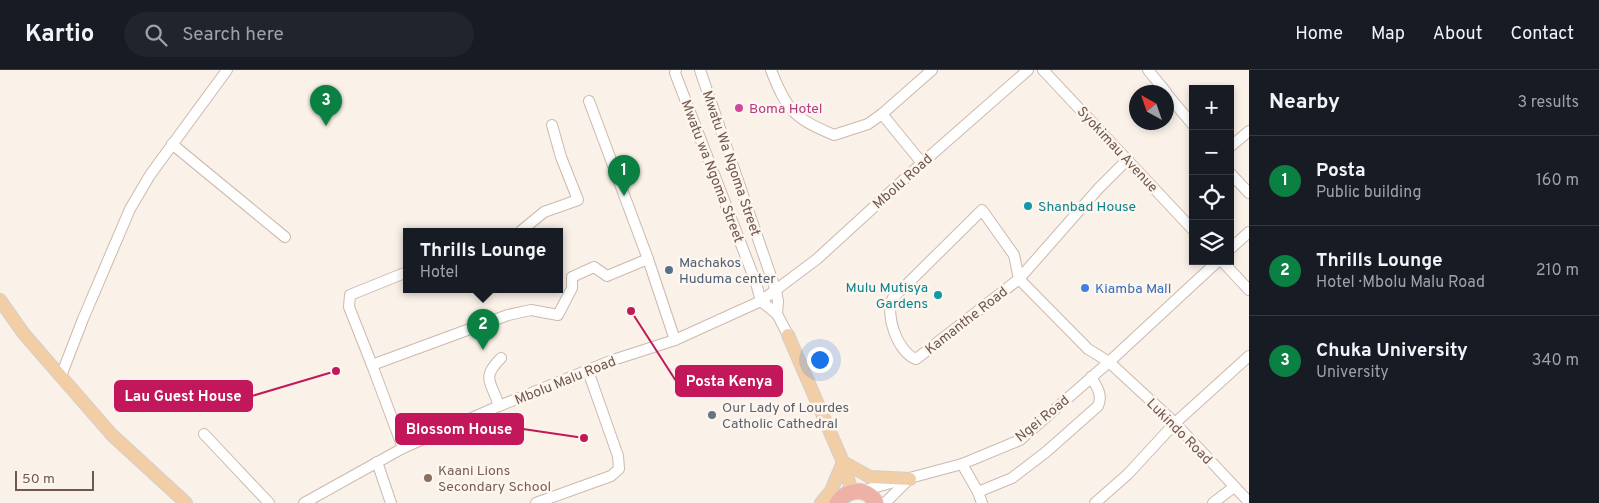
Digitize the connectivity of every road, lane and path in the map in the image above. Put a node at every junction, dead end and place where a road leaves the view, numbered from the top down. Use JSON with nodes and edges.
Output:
{"nodes":[{"id":1,"x":227,"y":70,"type":"edge"},
{"id":2,"x":676,"y":70,"type":"edge"},
{"id":3,"x":700,"y":70,"type":"edge"},
{"id":4,"x":771,"y":70,"type":"edge"},
{"id":5,"x":932,"y":70,"type":"edge"},
{"id":6,"x":1028,"y":70,"type":"edge"},
{"id":7,"x":1043,"y":70,"type":"edge"},
{"id":8,"x":1148,"y":70,"type":"edge"},
{"id":9,"x":1160,"y":85,"type":"edge"},
{"id":10,"x":589,"y":101,"type":"dead end"},
{"id":11,"x":1174,"y":102,"type":"edge"},
{"id":12,"x":882,"y":114,"type":"junction"},
{"id":13,"x":1189,"y":120,"type":"edge"},
{"id":14,"x":552,"y":125,"type":"dead end"},
{"id":15,"x":1249,"y":131,"type":"edge"},
{"id":16,"x":172,"y":144,"type":"junction"},
{"id":17,"x":1234,"y":144,"type":"edge"},
{"id":18,"x":1128,"y":159,"type":"junction"},
{"id":19,"x":922,"y":163,"type":"junction"},
{"id":20,"x":1232,"y":175,"type":"edge"},
{"id":21,"x":1249,"y":193,"type":"edge"},
{"id":22,"x":1189,"y":226,"type":"edge"},
{"id":23,"x":525,"y":228,"type":"edge"},
{"id":24,"x":1249,"y":232,"type":"edge"},
{"id":25,"x":285,"y":237,"type":"dead end"},
{"id":26,"x":1234,"y":245,"type":"edge"},
{"id":27,"x":648,"y":259,"type":"junction"},
{"id":28,"x":1214,"y":265,"type":"edge"},
{"id":29,"x":1226,"y":265,"type":"edge"},
{"id":30,"x":403,"y":274,"type":"edge"},
{"id":31,"x":1019,"y":279,"type":"junction"},
{"id":32,"x":1249,"y":290,"type":"edge"},
{"id":33,"x":776,"y":291,"type":"junction"},
{"id":34,"x":0,"y":300,"type":"edge"},
{"id":35,"x":762,"y":301,"type":"junction"},
{"id":36,"x":777,"y":314,"type":"junction"},
{"id":37,"x":788,"y":335,"type":"joint"},
{"id":38,"x":675,"y":340,"type":"junction"},
{"id":39,"x":1249,"y":356,"type":"edge"},
{"id":40,"x":502,"y":358,"type":"dead end"},
{"id":41,"x":1109,"y":362,"type":"junction"},
{"id":42,"x":372,"y":365,"type":"junction"},
{"id":43,"x":588,"y":371,"type":"junction"},
{"id":44,"x":61,"y":376,"type":"junction"},
{"id":45,"x":1091,"y":377,"type":"junction"},
{"id":46,"x":499,"y":406,"type":"junction"},
{"id":47,"x":1175,"y":423,"type":"junction"},
{"id":48,"x":204,"y":434,"type":"dead end"},
{"id":49,"x":403,"y":448,"type":"junction"},
{"id":50,"x":377,"y":462,"type":"junction"},
{"id":51,"x":843,"y":462,"type":"junction"},
{"id":52,"x":962,"y":464,"type":"junction"},
{"id":53,"x":910,"y":479,"type":"junction"},
{"id":54,"x":1234,"y":487,"type":"junction"},
{"id":55,"x":856,"y":492,"type":"junction"},
{"id":56,"x":978,"y":492,"type":"junction"},
{"id":57,"x":1249,"y":502,"type":"edge"},
{"id":58,"x":186,"y":503,"type":"edge"},
{"id":59,"x":269,"y":503,"type":"edge"},
{"id":60,"x":304,"y":503,"type":"edge"},
{"id":61,"x":391,"y":503,"type":"edge"},
{"id":62,"x":536,"y":503,"type":"edge"},
{"id":63,"x":821,"y":503,"type":"edge"},
{"id":64,"x":837,"y":503,"type":"edge"},
{"id":65,"x":876,"y":503,"type":"edge"},
{"id":66,"x":885,"y":503,"type":"edge"},
{"id":67,"x":982,"y":503,"type":"edge"},
{"id":68,"x":1095,"y":503,"type":"edge"},
{"id":69,"x":1213,"y":503,"type":"edge"}],
"edges":[{"from":1,"to":16,"type":"street"},
{"from":2,"to":35,"type":"street","name":"Mwatu wa Ngoma Street"},
{"from":3,"to":33,"type":"street","name":"Mwatu Wa Ngoma Street"},
{"from":4,"to":12,"type":"street"},
{"from":5,"to":12,"type":"street"},
{"from":6,"to":19,"type":"street","name":"Mbolu Road"},
{"from":7,"to":18,"type":"street","name":"Syokimau Avenue"},
{"from":8,"to":9,"type":"street"},
{"from":10,"to":27,"type":"street"},
{"from":11,"to":13,"type":"street"},
{"from":12,"to":19,"type":"street"},
{"from":14,"to":23,"type":"street"},
{"from":15,"to":17,"type":"street"},
{"from":16,"to":25,"type":"street"},
{"from":16,"to":44,"type":"street"},
{"from":18,"to":22,"type":"street","name":"Syokimau Avenue"},
{"from":18,"to":31,"type":"street","name":"Kamanthe Road"},
{"from":19,"to":33,"type":"street","name":"Mbolu Road"},
{"from":20,"to":21,"type":"street"},
{"from":24,"to":26,"type":"street"},
{"from":27,"to":38,"type":"street"},
{"from":27,"to":42,"type":"street"},
{"from":28,"to":41,"type":"street","name":"Ngei Road"},
{"from":29,"to":32,"type":"street"},
{"from":30,"to":42,"type":"street"},
{"from":31,"to":31,"type":"street","name":"Kamanthe Road"},
{"from":31,"to":41,"type":"street"},
{"from":33,"to":35,"type":"street","name":"Mbolu Malu Road"},
{"from":33,"to":36,"type":"street","name":"Mwatu Wa Ngoma Street"},
{"from":34,"to":44,"type":"main road"},
{"from":35,"to":36,"type":"street"},
{"from":35,"to":38,"type":"street","name":"Mbolu Malu Road"},
{"from":36,"to":37,"type":"street"},
{"from":37,"to":51,"type":"main road"},
{"from":38,"to":43,"type":"street","name":"Mbolu Malu Road"},
{"from":39,"to":47,"type":"street"},
{"from":40,"to":46,"type":"street"},
{"from":41,"to":45,"type":"street","name":"Ngei Road"},
{"from":41,"to":47,"type":"street","name":"Lukindo Road"},
{"from":42,"to":49,"type":"street"},
{"from":43,"to":46,"type":"street","name":"Mbolu Malu Road"},
{"from":43,"to":62,"type":"street"},
{"from":44,"to":58,"type":"main road"},
{"from":45,"to":52,"type":"street","name":"Ngei Road"},
{"from":45,"to":56,"type":"street"},
{"from":46,"to":49,"type":"street","name":"Mbolu Malu Road"},
{"from":47,"to":54,"type":"street","name":"Lukindo Road"},
{"from":47,"to":68,"type":"street"},
{"from":48,"to":59,"type":"street"},
{"from":49,"to":50,"type":"street","name":"Mbolu Malu Road"},
{"from":50,"to":60,"type":"street","name":"Mbolu Malu Road"},
{"from":50,"to":61,"type":"street"},
{"from":51,"to":53,"type":"main road"},
{"from":51,"to":55,"type":"main road"},
{"from":51,"to":63,"type":"main road"},
{"from":52,"to":53,"type":"street","name":"Ngei Road"},
{"from":52,"to":56,"type":"street"},
{"from":53,"to":55,"type":"street","name":"Ngei Road"},
{"from":53,"to":66,"type":"street","name":"Ngei Road"},
{"from":54,"to":57,"type":"street","name":"Lukindo Road"},
{"from":54,"to":69,"type":"street"},
{"from":55,"to":64,"type":"highway"},
{"from":55,"to":65,"type":"highway"},
{"from":56,"to":67,"type":"street"}]}
